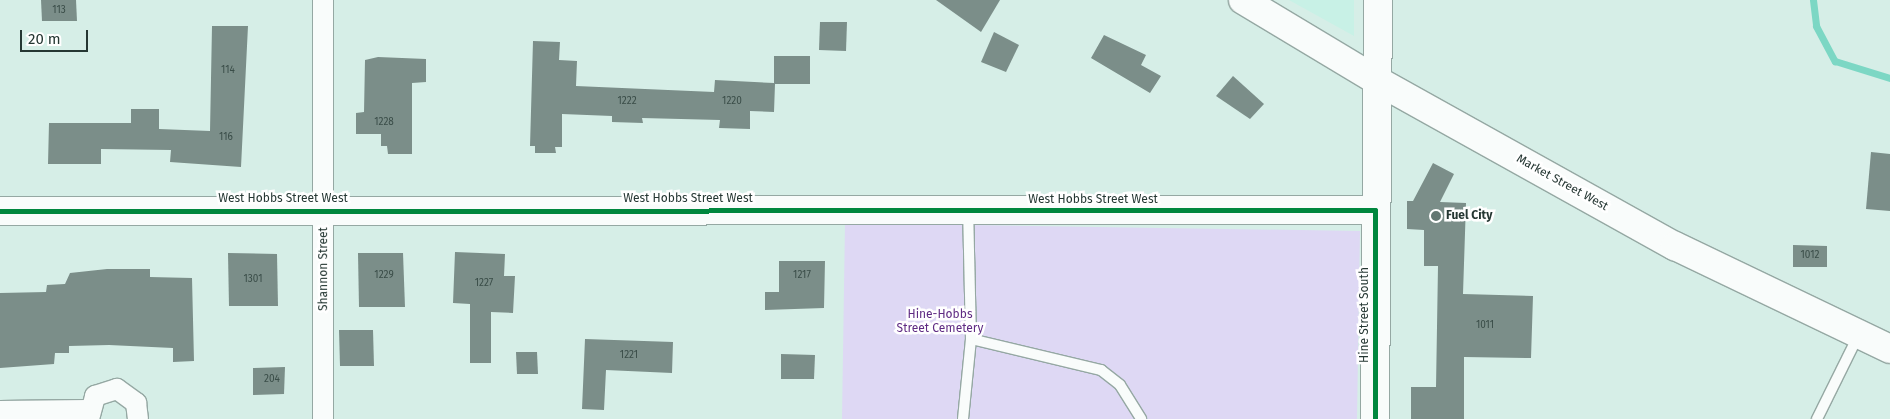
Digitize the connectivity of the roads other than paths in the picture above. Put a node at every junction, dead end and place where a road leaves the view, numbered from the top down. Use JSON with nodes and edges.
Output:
{"nodes":[{"id":1,"x":323,"y":0,"type":"edge"},
{"id":2,"x":1243,"y":0,"type":"edge"},
{"id":3,"x":1378,"y":0,"type":"edge"},
{"id":4,"x":1378,"y":81,"type":"junction"},
{"id":5,"x":325,"y":208,"type":"junction"},
{"id":6,"x":968,"y":210,"type":"junction"},
{"id":7,"x":1375,"y":210,"type":"junction"},
{"id":8,"x":0,"y":211,"type":"edge"},
{"id":9,"x":1860,"y":333,"type":"junction"},
{"id":10,"x":971,"y":339,"type":"junction"},
{"id":11,"x":1890,"y":349,"type":"edge"},
{"id":12,"x":0,"y":411,"type":"edge"},
{"id":13,"x":88,"y":415,"type":"edge"},
{"id":14,"x":138,"y":419,"type":"edge"},
{"id":15,"x":323,"y":419,"type":"edge"},
{"id":16,"x":963,"y":419,"type":"edge"},
{"id":17,"x":1141,"y":419,"type":"edge"},
{"id":18,"x":1375,"y":419,"type":"edge"},
{"id":19,"x":1817,"y":419,"type":"edge"}],
"edges":[{"from":1,"to":5,"type":"street","name":"Shannon Street"},
{"from":2,"to":4,"type":"street","name":"Market Street West"},
{"from":3,"to":4,"type":"street","name":"Hine Street South"},
{"from":4,"to":7,"type":"street","name":"Hine Street South"},
{"from":4,"to":9,"type":"street","name":"Market Street West"},
{"from":5,"to":6,"type":"street","name":"West Hobbs Street West"},
{"from":5,"to":8,"type":"street","name":"West Hobbs Street West"},
{"from":5,"to":15,"type":"street","name":"Shannon Street"},
{"from":6,"to":7,"type":"street","name":"West Hobbs Street West"},
{"from":6,"to":10,"type":"lane"},
{"from":7,"to":18,"type":"street","name":"Hine Street South"},
{"from":9,"to":11,"type":"street","name":"Market Street West"},
{"from":9,"to":19,"type":"lane"},
{"from":10,"to":16,"type":"lane"},
{"from":10,"to":17,"type":"lane"},
{"from":12,"to":13,"type":"street"},
{"from":13,"to":14,"type":"street"}]}
